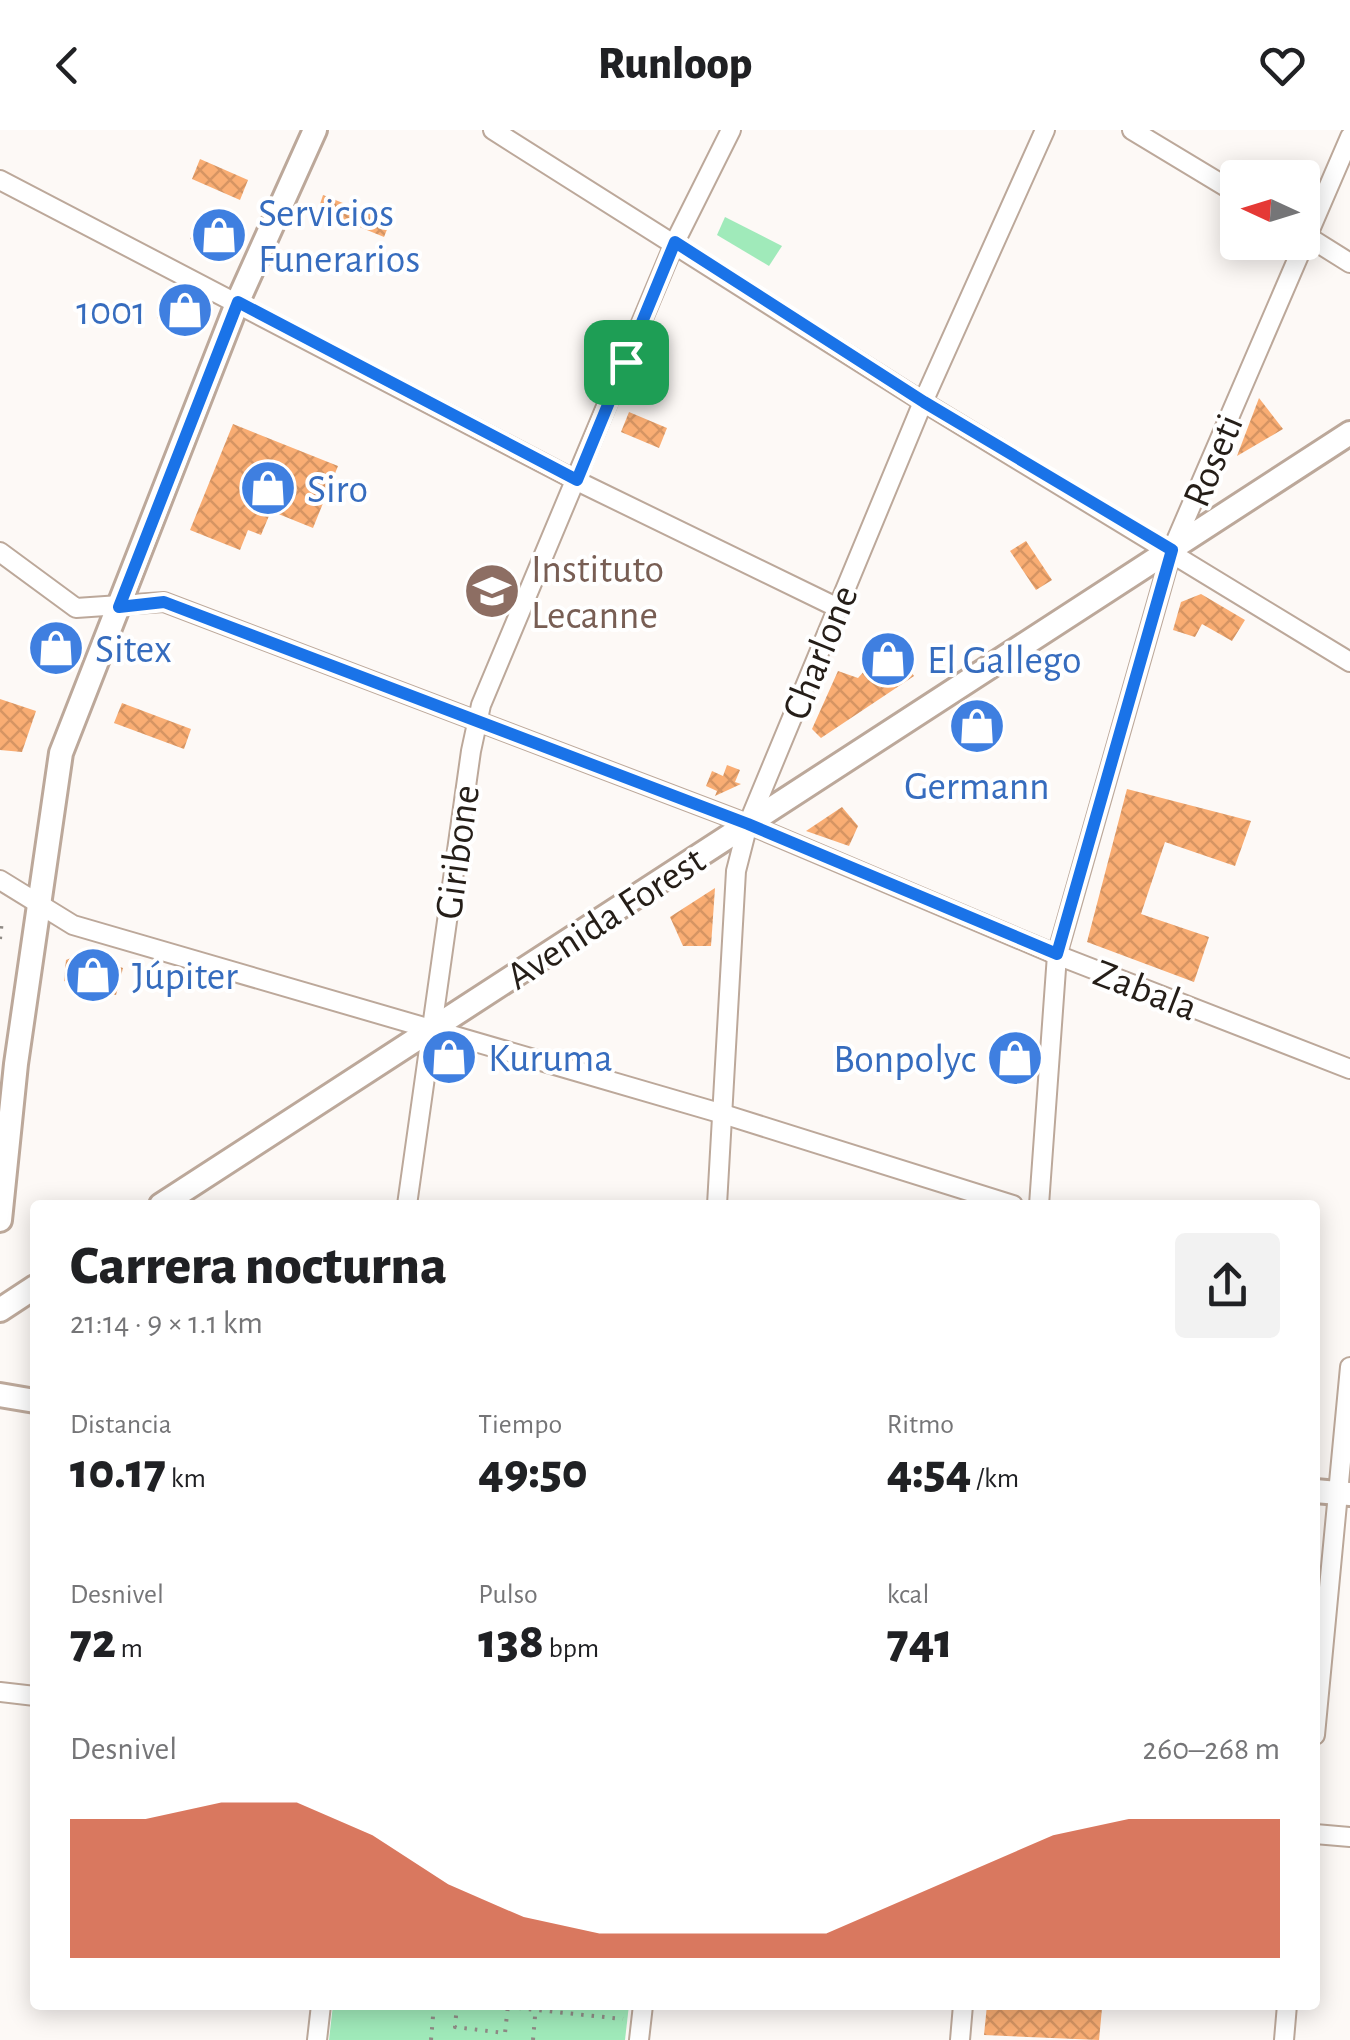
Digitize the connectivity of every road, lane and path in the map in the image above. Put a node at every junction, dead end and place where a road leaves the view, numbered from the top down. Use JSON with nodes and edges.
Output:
{"nodes":[{"id":1,"x":314,"y":130,"type":"edge"},
{"id":2,"x":493,"y":130,"type":"edge"},
{"id":3,"x":731,"y":130,"type":"edge"},
{"id":4,"x":1045,"y":130,"type":"edge"},
{"id":5,"x":1132,"y":130,"type":"edge"},
{"id":6,"x":1350,"y":137,"type":"edge"},
{"id":7,"x":0,"y":180,"type":"edge"},
{"id":8,"x":1220,"y":183,"type":"edge"},
{"id":9,"x":1320,"y":200,"type":"edge"},
{"id":10,"x":675,"y":242,"type":"junction"},
{"id":11,"x":1320,"y":244,"type":"edge"},
{"id":12,"x":1293,"y":260,"type":"edge"},
{"id":13,"x":1350,"y":263,"type":"edge"},
{"id":14,"x":238,"y":302,"type":"junction"},
{"id":15,"x":924,"y":402,"type":"junction"},
{"id":16,"x":1350,"y":433,"type":"edge"},
{"id":17,"x":577,"y":480,"type":"junction"},
{"id":18,"x":1172,"y":550,"type":"junction"},
{"id":19,"x":0,"y":552,"type":"edge"},
{"id":20,"x":119,"y":607,"type":"junction"},
{"id":21,"x":836,"y":607,"type":"junction"},
{"id":22,"x":1350,"y":662,"type":"edge"},
{"id":23,"x":477,"y":723,"type":"junction"},
{"id":24,"x":748,"y":824,"type":"junction"},
{"id":25,"x":0,"y":880,"type":"edge"},
{"id":26,"x":37,"y":907,"type":"junction"},
{"id":27,"x":2,"y":920,"type":"edge"},
{"id":28,"x":0,"y":938,"type":"edge"},
{"id":29,"x":1057,"y":954,"type":"junction"},
{"id":30,"x":431,"y":1030,"type":"junction"},
{"id":31,"x":1350,"y":1068,"type":"edge"},
{"id":32,"x":723,"y":1114,"type":"junction"},
{"id":33,"x":2,"y":1189,"type":"edge"},
{"id":34,"x":169,"y":1200,"type":"edge"},
{"id":35,"x":408,"y":1200,"type":"edge"},
{"id":36,"x":717,"y":1200,"type":"edge"},
{"id":37,"x":997,"y":1200,"type":"edge"},
{"id":38,"x":1039,"y":1200,"type":"edge"},
{"id":39,"x":0,"y":1220,"type":"edge"},
{"id":40,"x":30,"y":1290,"type":"edge"},
{"id":41,"x":0,"y":1310,"type":"edge"},
{"id":42,"x":1350,"y":1367,"type":"edge"},
{"id":43,"x":0,"y":1395,"type":"edge"},
{"id":44,"x":30,"y":1400,"type":"edge"},
{"id":45,"x":1334,"y":1493,"type":"edge"},
{"id":46,"x":1320,"y":1671,"type":"edge"},
{"id":47,"x":0,"y":1692,"type":"edge"},
{"id":48,"x":30,"y":1695,"type":"edge"},
{"id":49,"x":1320,"y":1834,"type":"edge"},
{"id":50,"x":1350,"y":1837,"type":"edge"},
{"id":51,"x":320,"y":2010,"type":"edge"},
{"id":52,"x":434,"y":2010,"type":"edge"},
{"id":53,"x":457,"y":2010,"type":"edge"},
{"id":54,"x":508,"y":2010,"type":"edge"},
{"id":55,"x":536,"y":2010,"type":"edge"},
{"id":56,"x":557,"y":2010,"type":"edge"},
{"id":57,"x":963,"y":2010,"type":"edge"},
{"id":58,"x":1287,"y":2010,"type":"edge"},
{"id":59,"x":641,"y":2022,"type":"edge"},
{"id":60,"x":482,"y":2030,"type":"junction"},
{"id":61,"x":317,"y":2040,"type":"edge"},
{"id":62,"x":431,"y":2040,"type":"edge"},
{"id":63,"x":481,"y":2040,"type":"edge"},
{"id":64,"x":533,"y":2040,"type":"edge"},
{"id":65,"x":960,"y":2040,"type":"edge"},
{"id":66,"x":1284,"y":2040,"type":"edge"}],
"edges":[{"from":1,"to":14,"type":"main road"},
{"from":2,"to":10,"type":"street"},
{"from":3,"to":10,"type":"street","name":"Giribone"},
{"from":4,"to":15,"type":"street","name":"Charlone"},
{"from":5,"to":8,"type":"street"},
{"from":6,"to":9,"type":"street","name":"Roseti"},
{"from":7,"to":14,"type":"street"},
{"from":10,"to":15,"type":"street"},
{"from":10,"to":17,"type":"street","name":"Giribone"},
{"from":11,"to":13,"type":"street"},
{"from":12,"to":18,"type":"street","name":"Roseti"},
{"from":14,"to":17,"type":"street"},
{"from":14,"to":20,"type":"main road"},
{"from":15,"to":18,"type":"street"},
{"from":15,"to":21,"type":"street","name":"Charlone"},
{"from":16,"to":18,"type":"main road","name":"Avenida Forest"},
{"from":17,"to":21,"type":"street"},
{"from":17,"to":23,"type":"street","name":"Giribone"},
{"from":18,"to":22,"type":"street"},
{"from":18,"to":24,"type":"main road","name":"Avenida Forest"},
{"from":18,"to":29,"type":"street","name":"Roseti"},
{"from":19,"to":20,"type":"street","name":"Zabala"},
{"from":20,"to":23,"type":"street","name":"Zabala"},
{"from":20,"to":26,"type":"main road"},
{"from":21,"to":24,"type":"street","name":"Charlone"},
{"from":23,"to":24,"type":"street","name":"Zabala"},
{"from":23,"to":30,"type":"street","name":"Giribone"},
{"from":24,"to":29,"type":"street","name":"Zabala"},
{"from":24,"to":30,"type":"main road","name":"Avenida Forest"},
{"from":24,"to":32,"type":"street","name":"Charlone"},
{"from":25,"to":26,"type":"street"},
{"from":26,"to":30,"type":"street"},
{"from":26,"to":33,"type":"main road"},
{"from":27,"to":28,"type":"path"},
{"from":29,"to":31,"type":"street","name":"Zabala"},
{"from":29,"to":38,"type":"street","name":"Roseti"},
{"from":30,"to":32,"type":"street"},
{"from":30,"to":34,"type":"main road","name":"Avenida Forest"},
{"from":30,"to":35,"type":"street","name":"Giribone"},
{"from":32,"to":36,"type":"street","name":"Charlone"},
{"from":32,"to":37,"type":"street"},
{"from":33,"to":39,"type":"main road"},
{"from":40,"to":41,"type":"main road"},
{"from":42,"to":45,"type":"street"},
{"from":43,"to":44,"type":"main road"},
{"from":45,"to":46,"type":"street"},
{"from":47,"to":48,"type":"street"},
{"from":49,"to":50,"type":"street"},
{"from":51,"to":61,"type":"street"},
{"from":52,"to":62,"type":"path"},
{"from":53,"to":60,"type":"path"},
{"from":54,"to":60,"type":"path"},
{"from":55,"to":64,"type":"path"},
{"from":56,"to":59,"type":"path"},
{"from":57,"to":65,"type":"street"},
{"from":58,"to":66,"type":"street"},
{"from":60,"to":63,"type":"path"}]}
